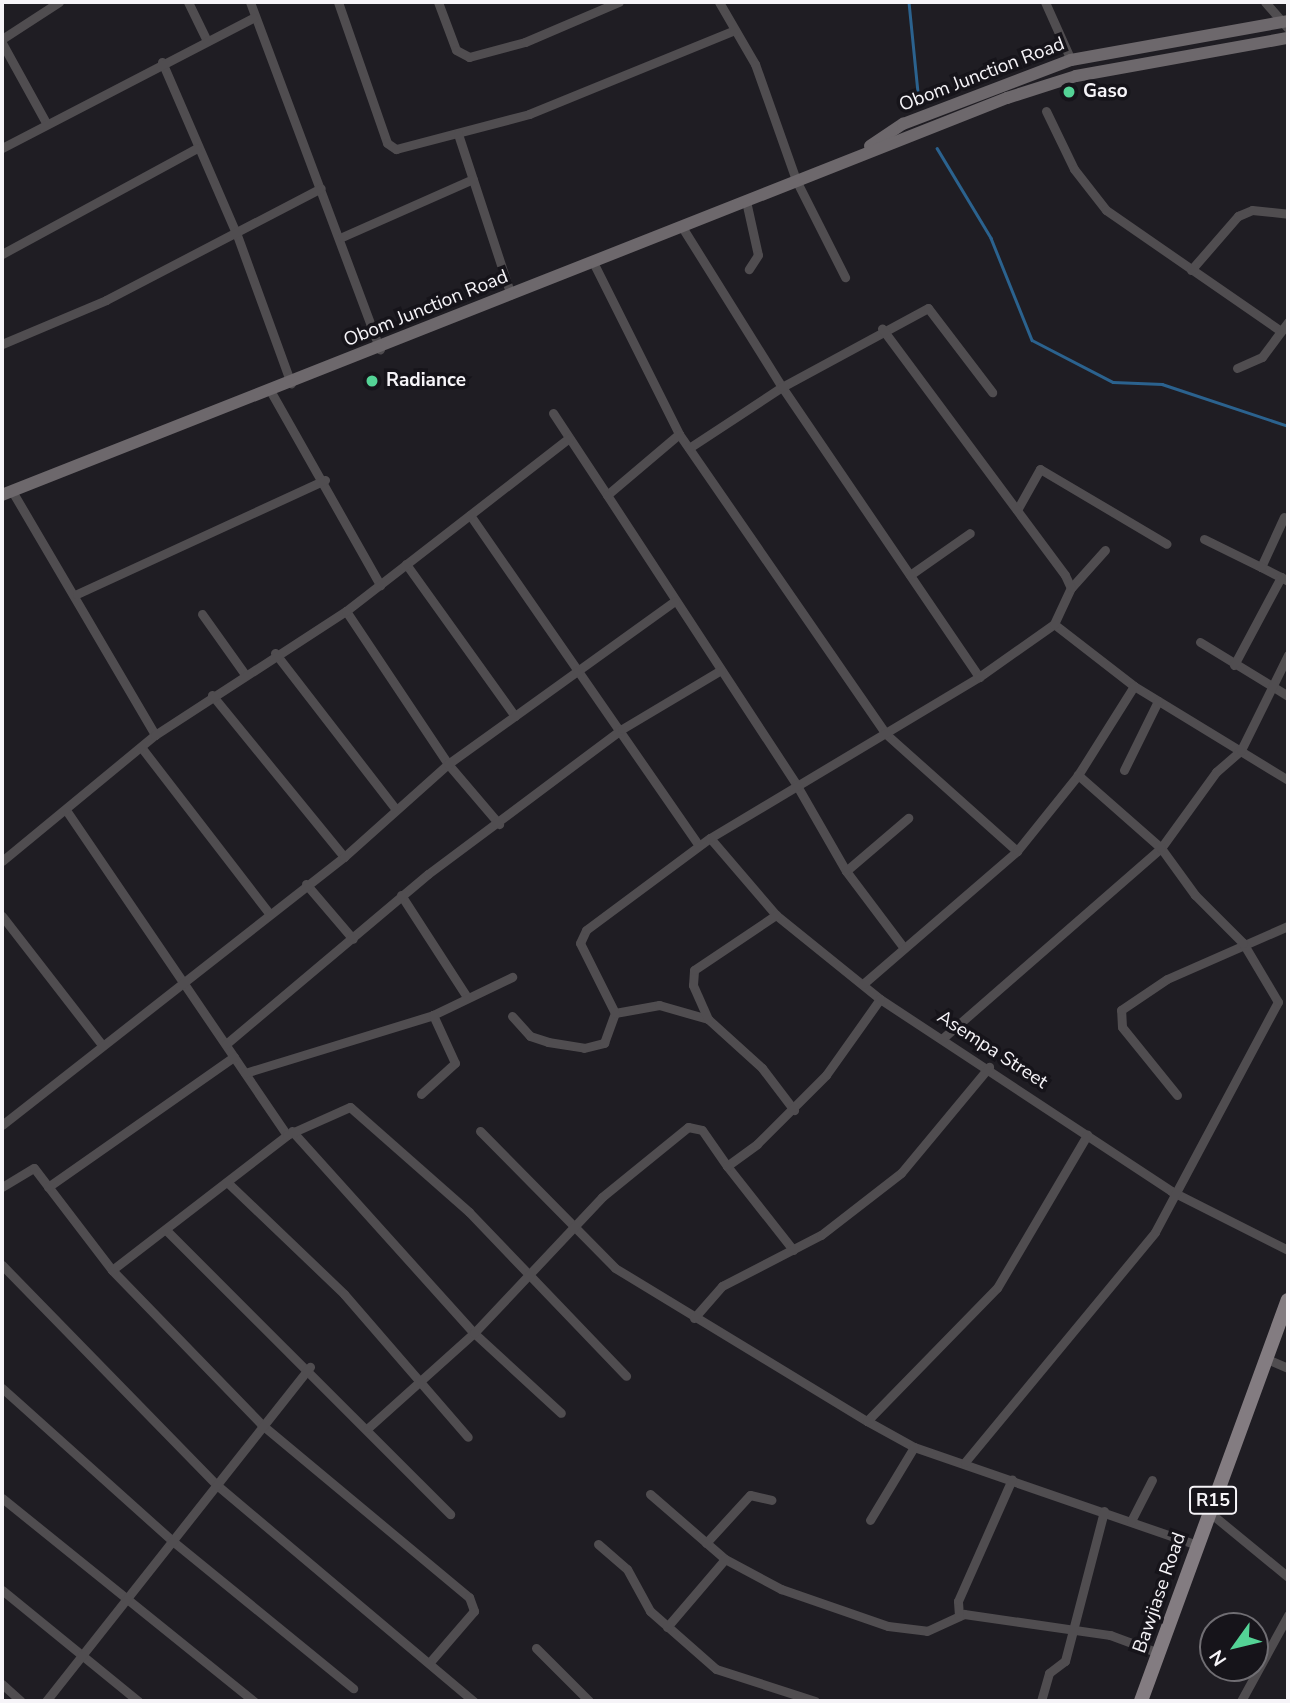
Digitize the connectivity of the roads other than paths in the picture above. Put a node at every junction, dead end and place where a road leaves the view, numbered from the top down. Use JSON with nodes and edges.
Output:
{"nodes":[{"id":1,"x":59,"y":2,"type":"edge"},
{"id":2,"x":188,"y":2,"type":"edge"},
{"id":3,"x":250,"y":2,"type":"edge"},
{"id":4,"x":338,"y":2,"type":"edge"},
{"id":5,"x":438,"y":2,"type":"edge"},
{"id":6,"x":619,"y":2,"type":"edge"},
{"id":7,"x":719,"y":2,"type":"edge"},
{"id":8,"x":1045,"y":2,"type":"edge"},
{"id":9,"x":1265,"y":2,"type":"edge"},
{"id":10,"x":253,"y":18,"type":"junction"},
{"id":11,"x":1286,"y":24,"type":"edge"},
{"id":12,"x":735,"y":30,"type":"junction"},
{"id":13,"x":205,"y":37,"type":"junction"},
{"id":14,"x":1288,"y":38,"type":"edge"},
{"id":15,"x":2,"y":41,"type":"edge"},
{"id":16,"x":1071,"y":60,"type":"junction"},
{"id":17,"x":162,"y":62,"type":"junction"},
{"id":18,"x":1046,"y":111,"type":"dead end"},
{"id":19,"x":45,"y":121,"type":"junction"},
{"id":20,"x":458,"y":134,"type":"junction"},
{"id":21,"x":2,"y":148,"type":"edge"},
{"id":22,"x":197,"y":148,"type":"junction"},
{"id":23,"x":861,"y":151,"type":"junction"},
{"id":24,"x":473,"y":179,"type":"junction"},
{"id":25,"x":796,"y":180,"type":"junction"},
{"id":26,"x":321,"y":188,"type":"junction"},
{"id":27,"x":746,"y":201,"type":"junction"},
{"id":28,"x":1288,"y":214,"type":"edge"},
{"id":29,"x":682,"y":227,"type":"junction"},
{"id":30,"x":237,"y":235,"type":"junction"},
{"id":31,"x":342,"y":237,"type":"junction"},
{"id":32,"x":2,"y":254,"type":"edge"},
{"id":33,"x":593,"y":262,"type":"junction"},
{"id":34,"x":749,"y":269,"type":"dead end"},
{"id":35,"x":1191,"y":270,"type":"junction"},
{"id":36,"x":845,"y":276,"type":"dead end"},
{"id":37,"x":511,"y":295,"type":"junction"},
{"id":38,"x":1288,"y":323,"type":"edge"},
{"id":39,"x":882,"y":329,"type":"junction"},
{"id":40,"x":1281,"y":331,"type":"junction"},
{"id":41,"x":2,"y":344,"type":"edge"},
{"id":42,"x":380,"y":349,"type":"junction"},
{"id":43,"x":1237,"y":368,"type":"dead end"},
{"id":44,"x":291,"y":383,"type":"junction"},
{"id":45,"x":782,"y":387,"type":"junction"},
{"id":46,"x":271,"y":392,"type":"junction"},
{"id":47,"x":992,"y":392,"type":"dead end"},
{"id":48,"x":553,"y":413,"type":"dead end"},
{"id":49,"x":679,"y":434,"type":"junction"},
{"id":50,"x":569,"y":438,"type":"junction"},
{"id":51,"x":689,"y":448,"type":"junction"},
{"id":52,"x":325,"y":480,"type":"junction"},
{"id":53,"x":7,"y":493,"type":"edge"},
{"id":54,"x":607,"y":495,"type":"junction"},
{"id":55,"x":1017,"y":509,"type":"junction"},
{"id":56,"x":470,"y":515,"type":"junction"},
{"id":57,"x":1284,"y":517,"type":"dead end"},
{"id":58,"x":970,"y":533,"type":"dead end"},
{"id":59,"x":1204,"y":539,"type":"dead end"},
{"id":60,"x":1167,"y":544,"type":"dead end"},
{"id":61,"x":1105,"y":550,"type":"dead end"},
{"id":62,"x":407,"y":564,"type":"junction"},
{"id":63,"x":1261,"y":567,"type":"junction"},
{"id":64,"x":910,"y":575,"type":"junction"},
{"id":65,"x":1285,"y":579,"type":"edge"},
{"id":66,"x":380,"y":584,"type":"junction"},
{"id":67,"x":1071,"y":588,"type":"junction"},
{"id":68,"x":77,"y":594,"type":"junction"},
{"id":69,"x":676,"y":601,"type":"junction"},
{"id":70,"x":346,"y":611,"type":"junction"},
{"id":71,"x":202,"y":614,"type":"dead end"},
{"id":72,"x":1054,"y":624,"type":"junction"},
{"id":73,"x":1200,"y":642,"type":"dead end"},
{"id":74,"x":275,"y":653,"type":"junction"},
{"id":75,"x":1288,"y":655,"type":"edge"},
{"id":76,"x":1234,"y":665,"type":"junction"},
{"id":77,"x":721,"y":670,"type":"junction"},
{"id":78,"x":244,"y":673,"type":"junction"},
{"id":79,"x":575,"y":673,"type":"junction"},
{"id":80,"x":979,"y":677,"type":"junction"},
{"id":81,"x":1134,"y":686,"type":"junction"},
{"id":82,"x":1272,"y":688,"type":"junction"},
{"id":83,"x":212,"y":695,"type":"junction"},
{"id":84,"x":1288,"y":696,"type":"edge"},
{"id":85,"x":1158,"y":701,"type":"junction"},
{"id":86,"x":515,"y":716,"type":"junction"},
{"id":87,"x":622,"y":729,"type":"junction"},
{"id":88,"x":886,"y":734,"type":"junction"},
{"id":89,"x":155,"y":735,"type":"junction"},
{"id":90,"x":141,"y":747,"type":"junction"},
{"id":91,"x":1241,"y":750,"type":"junction"},
{"id":92,"x":448,"y":764,"type":"junction"},
{"id":93,"x":1125,"y":770,"type":"dead end"},
{"id":94,"x":1078,"y":775,"type":"junction"},
{"id":95,"x":1288,"y":780,"type":"edge"},
{"id":96,"x":796,"y":784,"type":"junction"},
{"id":97,"x":394,"y":807,"type":"junction"},
{"id":98,"x":66,"y":810,"type":"junction"},
{"id":99,"x":908,"y":818,"type":"dead end"},
{"id":100,"x":499,"y":824,"type":"junction"},
{"id":101,"x":710,"y":838,"type":"junction"},
{"id":102,"x":699,"y":846,"type":"junction"},
{"id":103,"x":1161,"y":848,"type":"junction"},
{"id":104,"x":1017,"y":851,"type":"junction"},
{"id":105,"x":344,"y":857,"type":"junction"},
{"id":106,"x":2,"y":861,"type":"edge"},
{"id":107,"x":846,"y":871,"type":"junction"},
{"id":108,"x":306,"y":884,"type":"junction"},
{"id":109,"x":401,"y":895,"type":"junction"},
{"id":110,"x":268,"y":912,"type":"junction"},
{"id":111,"x":776,"y":915,"type":"junction"},
{"id":112,"x":2,"y":916,"type":"edge"},
{"id":113,"x":1288,"y":926,"type":"edge"},
{"id":114,"x":353,"y":939,"type":"junction"},
{"id":115,"x":1243,"y":943,"type":"junction"},
{"id":116,"x":904,"y":948,"type":"junction"},
{"id":117,"x":512,"y":977,"type":"dead end"},
{"id":118,"x":184,"y":982,"type":"junction"},
{"id":119,"x":863,"y":984,"type":"junction"},
{"id":120,"x":467,"y":997,"type":"junction"},
{"id":121,"x":880,"y":999,"type":"junction"},
{"id":122,"x":615,"y":1013,"type":"junction"},
{"id":123,"x":433,"y":1015,"type":"junction"},
{"id":124,"x":512,"y":1016,"type":"dead end"},
{"id":125,"x":709,"y":1018,"type":"junction"},
{"id":126,"x":943,"y":1038,"type":"junction"},
{"id":127,"x":226,"y":1044,"type":"junction"},
{"id":128,"x":102,"y":1045,"type":"junction"},
{"id":129,"x":234,"y":1057,"type":"junction"},
{"id":130,"x":989,"y":1067,"type":"junction"},
{"id":131,"x":245,"y":1073,"type":"junction"},
{"id":132,"x":421,"y":1094,"type":"dead end"},
{"id":133,"x":1177,"y":1095,"type":"dead end"},
{"id":134,"x":794,"y":1111,"type":"junction"},
{"id":135,"x":2,"y":1124,"type":"edge"},
{"id":136,"x":480,"y":1131,"type":"dead end"},
{"id":137,"x":289,"y":1133,"type":"junction"},
{"id":138,"x":1087,"y":1135,"type":"junction"},
{"id":139,"x":727,"y":1166,"type":"junction"},
{"id":140,"x":228,"y":1182,"type":"junction"},
{"id":141,"x":2,"y":1187,"type":"edge"},
{"id":142,"x":48,"y":1187,"type":"junction"},
{"id":143,"x":1179,"y":1195,"type":"junction"},
{"id":144,"x":576,"y":1226,"type":"junction"},
{"id":145,"x":166,"y":1230,"type":"junction"},
{"id":146,"x":793,"y":1250,"type":"junction"},
{"id":147,"x":1288,"y":1250,"type":"edge"},
{"id":148,"x":2,"y":1265,"type":"edge"},
{"id":149,"x":112,"y":1270,"type":"junction"},
{"id":150,"x":527,"y":1279,"type":"junction"},
{"id":151,"x":1288,"y":1300,"type":"edge"},
{"id":152,"x":694,"y":1318,"type":"junction"},
{"id":153,"x":474,"y":1333,"type":"junction"},
{"id":154,"x":1267,"y":1359,"type":"junction"},
{"id":155,"x":310,"y":1367,"type":"junction"},
{"id":156,"x":1288,"y":1368,"type":"edge"},
{"id":157,"x":626,"y":1376,"type":"dead end"},
{"id":158,"x":419,"y":1386,"type":"junction"},
{"id":159,"x":2,"y":1388,"type":"edge"},
{"id":160,"x":561,"y":1413,"type":"dead end"},
{"id":161,"x":867,"y":1420,"type":"junction"},
{"id":162,"x":261,"y":1424,"type":"junction"},
{"id":163,"x":368,"y":1428,"type":"junction"},
{"id":164,"x":468,"y":1437,"type":"dead end"},
{"id":165,"x":914,"y":1447,"type":"junction"},
{"id":166,"x":965,"y":1462,"type":"junction"},
{"id":167,"x":1012,"y":1479,"type":"junction"},
{"id":168,"x":1152,"y":1480,"type":"dead end"},
{"id":169,"x":218,"y":1486,"type":"junction"},
{"id":170,"x":650,"y":1494,"type":"dead end"},
{"id":171,"x":2,"y":1498,"type":"edge"},
{"id":172,"x":771,"y":1500,"type":"dead end"},
{"id":173,"x":1104,"y":1511,"type":"junction"},
{"id":174,"x":1209,"y":1512,"type":"junction"},
{"id":175,"x":450,"y":1514,"type":"dead end"},
{"id":176,"x":870,"y":1520,"type":"dead end"},
{"id":177,"x":1131,"y":1521,"type":"junction"},
{"id":178,"x":175,"y":1543,"type":"junction"},
{"id":179,"x":706,"y":1543,"type":"junction"},
{"id":180,"x":598,"y":1544,"type":"dead end"},
{"id":181,"x":1197,"y":1545,"type":"junction"},
{"id":182,"x":725,"y":1559,"type":"junction"},
{"id":183,"x":1288,"y":1577,"type":"edge"},
{"id":184,"x":2,"y":1590,"type":"edge"},
{"id":185,"x":130,"y":1600,"type":"junction"},
{"id":186,"x":1288,"y":1615,"type":"edge"},
{"id":187,"x":959,"y":1616,"type":"junction"},
{"id":188,"x":667,"y":1627,"type":"junction"},
{"id":189,"x":1075,"y":1628,"type":"junction"},
{"id":190,"x":536,"y":1648,"type":"dead end"},
{"id":191,"x":1159,"y":1653,"type":"junction"},
{"id":192,"x":85,"y":1655,"type":"junction"},
{"id":193,"x":430,"y":1662,"type":"junction"},
{"id":194,"x":2,"y":1684,"type":"edge"},
{"id":195,"x":353,"y":1688,"type":"dead end"},
{"id":196,"x":21,"y":1701,"type":"edge"},
{"id":197,"x":46,"y":1701,"type":"edge"},
{"id":198,"x":138,"y":1701,"type":"edge"},
{"id":199,"x":254,"y":1701,"type":"edge"},
{"id":200,"x":473,"y":1701,"type":"edge"},
{"id":201,"x":589,"y":1701,"type":"edge"},
{"id":202,"x":815,"y":1701,"type":"edge"},
{"id":203,"x":1041,"y":1701,"type":"edge"},
{"id":204,"x":1142,"y":1701,"type":"edge"},
{"id":205,"x":1241,"y":1701,"type":"edge"}],
"edges":[{"from":1,"to":15,"type":"street"},
{"from":2,"to":13,"type":"street"},
{"from":3,"to":10,"type":"street"},
{"from":4,"to":20,"type":"street"},
{"from":5,"to":6,"type":"street"},
{"from":7,"to":12,"type":"street"},
{"from":8,"to":16,"type":"street"},
{"from":9,"to":11,"type":"street"},
{"from":10,"to":13,"type":"street"},
{"from":10,"to":26,"type":"street"},
{"from":11,"to":16,"type":"main road","name":"Obom Junction Road"},
{"from":12,"to":20,"type":"street"},
{"from":12,"to":25,"type":"street"},
{"from":13,"to":17,"type":"street"},
{"from":14,"to":23,"type":"main road","name":"Obom Junction Road"},
{"from":15,"to":19,"type":"street"},
{"from":16,"to":23,"type":"main road","name":"Obom Junction Road"},
{"from":17,"to":19,"type":"street"},
{"from":17,"to":22,"type":"street"},
{"from":18,"to":35,"type":"street"},
{"from":19,"to":21,"type":"street"},
{"from":20,"to":24,"type":"street"},
{"from":22,"to":30,"type":"street"},
{"from":22,"to":32,"type":"street"},
{"from":23,"to":25,"type":"main road","name":"Obom Junction Road"},
{"from":24,"to":31,"type":"street"},
{"from":24,"to":37,"type":"street"},
{"from":25,"to":27,"type":"main road","name":"Obom Junction Road"},
{"from":25,"to":36,"type":"street"},
{"from":26,"to":30,"type":"street"},
{"from":26,"to":31,"type":"street"},
{"from":27,"to":29,"type":"main road","name":"Obom Junction Road"},
{"from":27,"to":34,"type":"street"},
{"from":28,"to":35,"type":"street"},
{"from":29,"to":33,"type":"main road","name":"Obom Junction Road"},
{"from":29,"to":45,"type":"street"},
{"from":30,"to":41,"type":"street"},
{"from":30,"to":44,"type":"street"},
{"from":31,"to":42,"type":"street"},
{"from":33,"to":37,"type":"main road","name":"Obom Junction Road"},
{"from":33,"to":49,"type":"street"},
{"from":35,"to":40,"type":"street"},
{"from":37,"to":42,"type":"main road","name":"Obom Junction Road"},
{"from":38,"to":40,"type":"street"},
{"from":39,"to":45,"type":"street"},
{"from":39,"to":47,"type":"street"},
{"from":39,"to":55,"type":"street"},
{"from":40,"to":43,"type":"street"},
{"from":42,"to":44,"type":"main road","name":"Obom Junction Road"},
{"from":44,"to":46,"type":"main road","name":"Obom Junction Road"},
{"from":45,"to":51,"type":"street"},
{"from":45,"to":64,"type":"street"},
{"from":46,"to":52,"type":"street"},
{"from":46,"to":53,"type":"main road","name":"Obom Junction Road"},
{"from":48,"to":50,"type":"street"},
{"from":49,"to":51,"type":"street"},
{"from":49,"to":54,"type":"street"},
{"from":50,"to":54,"type":"street"},
{"from":50,"to":56,"type":"street"},
{"from":51,"to":88,"type":"street"},
{"from":52,"to":66,"type":"street"},
{"from":52,"to":68,"type":"street"},
{"from":53,"to":68,"type":"street"},
{"from":54,"to":69,"type":"street"},
{"from":55,"to":60,"type":"street"},
{"from":55,"to":67,"type":"street"},
{"from":56,"to":62,"type":"street"},
{"from":56,"to":79,"type":"street"},
{"from":57,"to":63,"type":"street"},
{"from":58,"to":64,"type":"street"},
{"from":59,"to":63,"type":"street"},
{"from":61,"to":67,"type":"street"},
{"from":62,"to":66,"type":"street"},
{"from":62,"to":86,"type":"street"},
{"from":63,"to":65,"type":"street"},
{"from":64,"to":80,"type":"street"},
{"from":65,"to":76,"type":"street"},
{"from":66,"to":70,"type":"street"},
{"from":67,"to":72,"type":"street"},
{"from":68,"to":89,"type":"street"},
{"from":69,"to":77,"type":"street"},
{"from":69,"to":79,"type":"street"},
{"from":70,"to":74,"type":"street"},
{"from":70,"to":92,"type":"street"},
{"from":71,"to":78,"type":"street"},
{"from":72,"to":80,"type":"street"},
{"from":72,"to":81,"type":"street"},
{"from":73,"to":76,"type":"street"},
{"from":74,"to":78,"type":"street"},
{"from":74,"to":97,"type":"street"},
{"from":75,"to":82,"type":"street"},
{"from":76,"to":82,"type":"street"},
{"from":77,"to":87,"type":"street"},
{"from":77,"to":96,"type":"street"},
{"from":78,"to":83,"type":"street"},
{"from":79,"to":86,"type":"street"},
{"from":79,"to":87,"type":"street"},
{"from":80,"to":88,"type":"street"},
{"from":81,"to":85,"type":"street"},
{"from":81,"to":94,"type":"street"},
{"from":82,"to":84,"type":"street"},
{"from":82,"to":91,"type":"street"},
{"from":83,"to":89,"type":"street"},
{"from":83,"to":105,"type":"street"},
{"from":85,"to":91,"type":"street"},
{"from":85,"to":93,"type":"street"},
{"from":86,"to":92,"type":"street"},
{"from":87,"to":100,"type":"street"},
{"from":87,"to":102,"type":"street"},
{"from":88,"to":96,"type":"street"},
{"from":88,"to":104,"type":"street"},
{"from":89,"to":90,"type":"street"},
{"from":90,"to":98,"type":"street"},
{"from":90,"to":110,"type":"street"},
{"from":91,"to":95,"type":"street"},
{"from":91,"to":103,"type":"street"},
{"from":92,"to":97,"type":"street"},
{"from":92,"to":100,"type":"street"},
{"from":94,"to":103,"type":"street"},
{"from":94,"to":104,"type":"street"},
{"from":96,"to":101,"type":"street"},
{"from":96,"to":107,"type":"street"},
{"from":97,"to":105,"type":"street"},
{"from":98,"to":106,"type":"street"},
{"from":98,"to":118,"type":"street"},
{"from":99,"to":107,"type":"street"},
{"from":100,"to":109,"type":"street"},
{"from":101,"to":102,"type":"street"},
{"from":101,"to":111,"type":"street","name":"Asempa Street"},
{"from":102,"to":122,"type":"street"},
{"from":103,"to":115,"type":"street"},
{"from":103,"to":126,"type":"street"},
{"from":104,"to":116,"type":"street"},
{"from":105,"to":108,"type":"street"},
{"from":107,"to":116,"type":"street"},
{"from":108,"to":110,"type":"street"},
{"from":108,"to":114,"type":"street"},
{"from":109,"to":114,"type":"street"},
{"from":109,"to":120,"type":"street"},
{"from":110,"to":118,"type":"street"},
{"from":111,"to":119,"type":"street","name":"Asempa Street"},
{"from":111,"to":125,"type":"street"},
{"from":112,"to":128,"type":"street"},
{"from":113,"to":115,"type":"street"},
{"from":114,"to":127,"type":"street"},
{"from":115,"to":133,"type":"street"},
{"from":115,"to":143,"type":"street"},
{"from":116,"to":119,"type":"street"},
{"from":117,"to":120,"type":"street"},
{"from":118,"to":127,"type":"street"},
{"from":118,"to":128,"type":"street"},
{"from":119,"to":121,"type":"street","name":"Asempa Street"},
{"from":120,"to":123,"type":"street"},
{"from":121,"to":126,"type":"street","name":"Asempa Street"},
{"from":121,"to":134,"type":"street"},
{"from":122,"to":124,"type":"street"},
{"from":122,"to":125,"type":"street"},
{"from":123,"to":131,"type":"street"},
{"from":123,"to":132,"type":"street"},
{"from":125,"to":134,"type":"street"},
{"from":126,"to":130,"type":"street","name":"Asempa Street"},
{"from":127,"to":129,"type":"street"},
{"from":128,"to":135,"type":"street"},
{"from":129,"to":131,"type":"street"},
{"from":129,"to":142,"type":"street"},
{"from":130,"to":138,"type":"street","name":"Asempa Street"},
{"from":130,"to":146,"type":"street"},
{"from":131,"to":137,"type":"street"},
{"from":134,"to":139,"type":"street"},
{"from":136,"to":144,"type":"street"},
{"from":137,"to":140,"type":"street"},
{"from":137,"to":150,"type":"street"},
{"from":137,"to":153,"type":"street"},
{"from":138,"to":143,"type":"street","name":"Asempa Street"},
{"from":138,"to":161,"type":"street"},
{"from":139,"to":144,"type":"street"},
{"from":139,"to":146,"type":"street"},
{"from":140,"to":145,"type":"street"},
{"from":140,"to":158,"type":"street"},
{"from":141,"to":142,"type":"street"},
{"from":142,"to":149,"type":"street"},
{"from":143,"to":147,"type":"street","name":"Asempa Street"},
{"from":143,"to":166,"type":"street"},
{"from":144,"to":150,"type":"street"},
{"from":144,"to":152,"type":"street"},
{"from":145,"to":149,"type":"street"},
{"from":145,"to":155,"type":"street"},
{"from":146,"to":152,"type":"street"},
{"from":148,"to":169,"type":"street"},
{"from":149,"to":162,"type":"street"},
{"from":150,"to":153,"type":"street"},
{"from":150,"to":157,"type":"street"},
{"from":151,"to":154,"type":"main road","name":"Bawjiase Road","number":"R15"},
{"from":152,"to":161,"type":"street"},
{"from":153,"to":158,"type":"street"},
{"from":153,"to":160,"type":"street"},
{"from":154,"to":156,"type":"street"},
{"from":154,"to":174,"type":"main road","name":"Bawjiase Road","number":"R15"},
{"from":155,"to":162,"type":"street"},
{"from":155,"to":163,"type":"street"},
{"from":158,"to":163,"type":"street"},
{"from":158,"to":164,"type":"street"},
{"from":159,"to":178,"type":"street"},
{"from":161,"to":165,"type":"street"},
{"from":162,"to":169,"type":"street"},
{"from":162,"to":193,"type":"street"},
{"from":163,"to":175,"type":"street"},
{"from":165,"to":166,"type":"street"},
{"from":165,"to":176,"type":"street"},
{"from":166,"to":167,"type":"street"},
{"from":167,"to":173,"type":"street"},
{"from":167,"to":187,"type":"street"},
{"from":168,"to":177,"type":"street"},
{"from":169,"to":178,"type":"street"},
{"from":169,"to":193,"type":"street"},
{"from":170,"to":179,"type":"street"},
{"from":171,"to":185,"type":"street"},
{"from":172,"to":179,"type":"street"},
{"from":173,"to":177,"type":"street"},
{"from":173,"to":189,"type":"street"},
{"from":174,"to":181,"type":"main road","name":"Bawjiase Road","number":"R15"},
{"from":174,"to":183,"type":"street"},
{"from":177,"to":181,"type":"street"},
{"from":178,"to":185,"type":"street"},
{"from":178,"to":195,"type":"street"},
{"from":179,"to":182,"type":"street"},
{"from":180,"to":188,"type":"street"},
{"from":181,"to":191,"type":"main road","name":"Bawjiase Road","number":"R15"},
{"from":182,"to":187,"type":"street"},
{"from":182,"to":188,"type":"street"},
{"from":184,"to":192,"type":"street"},
{"from":185,"to":192,"type":"street"},
{"from":185,"to":199,"type":"street"},
{"from":186,"to":205,"type":"street"},
{"from":187,"to":189,"type":"street"},
{"from":188,"to":202,"type":"street"},
{"from":189,"to":191,"type":"street"},
{"from":189,"to":203,"type":"street"},
{"from":190,"to":201,"type":"street"},
{"from":191,"to":204,"type":"main road","name":"Bawjiase Road","number":"R15"},
{"from":192,"to":197,"type":"street"},
{"from":192,"to":198,"type":"street"},
{"from":193,"to":200,"type":"street"},
{"from":194,"to":196,"type":"street"}]}
